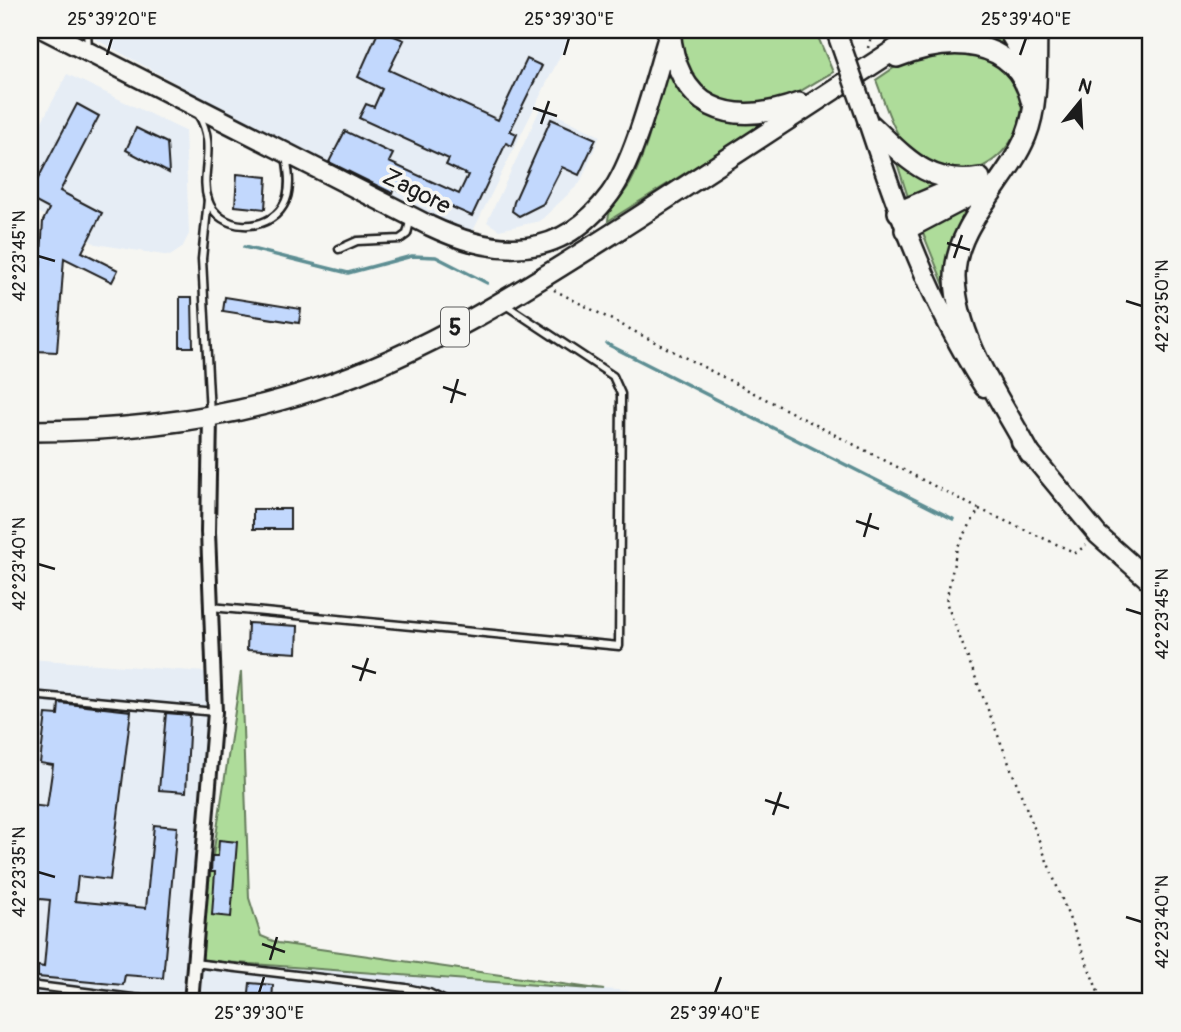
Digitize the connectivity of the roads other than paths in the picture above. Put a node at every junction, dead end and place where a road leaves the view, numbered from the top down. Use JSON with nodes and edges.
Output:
{"nodes":[{"id":1,"x":45,"y":30,"type":"edge"},
{"id":2,"x":87,"y":30,"type":"edge"},
{"id":3,"x":670,"y":30,"type":"edge"},
{"id":4,"x":925,"y":30,"type":"edge"},
{"id":5,"x":1008,"y":30,"type":"edge"},
{"id":6,"x":1037,"y":30,"type":"edge"},
{"id":7,"x":836,"y":31,"type":"edge"},
{"id":8,"x":88,"y":51,"type":"junction"},
{"id":9,"x":861,"y":72,"type":"junction"},
{"id":10,"x":1035,"y":76,"type":"junction"},
{"id":11,"x":829,"y":92,"type":"junction"},
{"id":12,"x":191,"y":104,"type":"junction"},
{"id":13,"x":1033,"y":107,"type":"junction"},
{"id":14,"x":867,"y":122,"type":"junction"},
{"id":15,"x":285,"y":151,"type":"junction"},
{"id":16,"x":1008,"y":170,"type":"junction"},
{"id":17,"x":980,"y":178,"type":"junction"},
{"id":18,"x":208,"y":200,"type":"junction"},
{"id":19,"x":898,"y":212,"type":"junction"},
{"id":20,"x":411,"y":215,"type":"junction"},
{"id":21,"x":905,"y":230,"type":"junction"},
{"id":22,"x":339,"y":249,"type":"dead end"},
{"id":23,"x":502,"y":303,"type":"junction"},
{"id":24,"x":210,"y":418,"type":"junction"},
{"id":25,"x":30,"y":422,"type":"edge"},
{"id":26,"x":30,"y":431,"type":"edge"},
{"id":27,"x":57,"y":431,"type":"junction"},
{"id":28,"x":1030,"y":454,"type":"junction"},
{"id":29,"x":1151,"y":582,"type":"edge"},
{"id":30,"x":211,"y":607,"type":"junction"},
{"id":31,"x":30,"y":695,"type":"edge"},
{"id":32,"x":215,"y":712,"type":"junction"},
{"id":33,"x":194,"y":963,"type":"junction"},
{"id":34,"x":30,"y":985,"type":"edge"},
{"id":35,"x":164,"y":1002,"type":"edge"},
{"id":36,"x":191,"y":1002,"type":"edge"},
{"id":37,"x":447,"y":1002,"type":"edge"}],
"edges":[{"from":1,"to":8,"type":"street","name":"Zagore"},
{"from":2,"to":8,"type":"lane"},
{"from":3,"to":11,"type":"main road"},
{"from":3,"to":20,"type":"street","name":"Zagore"},
{"from":4,"to":9,"type":"main road","number":"5"},
{"from":5,"to":10,"type":"main road"},
{"from":6,"to":10,"type":"main road"},
{"from":7,"to":14,"type":"street","bridge":true},
{"from":8,"to":12,"type":"street","name":"Zagore"},
{"from":9,"to":11,"type":"main road","number":"5"},
{"from":9,"to":13,"type":"main road"},
{"from":10,"to":13,"type":"main road"},
{"from":11,"to":23,"type":"main road","number":"5"},
{"from":12,"to":15,"type":"street","name":"Zagore"},
{"from":12,"to":18,"type":"lane"},
{"from":13,"to":16,"type":"main road"},
{"from":14,"to":17,"type":"main road"},
{"from":14,"to":19,"type":"street"},
{"from":15,"to":18,"type":"lane"},
{"from":15,"to":20,"type":"street","name":"Zagore"},
{"from":16,"to":17,"type":"main road"},
{"from":16,"to":21,"type":"main road"},
{"from":16,"to":28,"type":"main road"},
{"from":17,"to":19,"type":"main road"},
{"from":18,"to":24,"type":"lane"},
{"from":19,"to":21,"type":"street"},
{"from":20,"to":22,"type":"lane"},
{"from":21,"to":28,"type":"street"},
{"from":23,"to":24,"type":"main road","number":"5"},
{"from":23,"to":30,"type":"lane"},
{"from":24,"to":27,"type":"main road","number":"5"},
{"from":24,"to":30,"type":"street"},
{"from":25,"to":27,"type":"lane"},
{"from":26,"to":27,"type":"main road","number":"5"},
{"from":28,"to":29,"type":"street"},
{"from":30,"to":32,"type":"street"},
{"from":31,"to":32,"type":"lane"},
{"from":32,"to":33,"type":"street"},
{"from":33,"to":36,"type":"street"},
{"from":33,"to":37,"type":"lane"},
{"from":34,"to":35,"type":"lane"}]}
